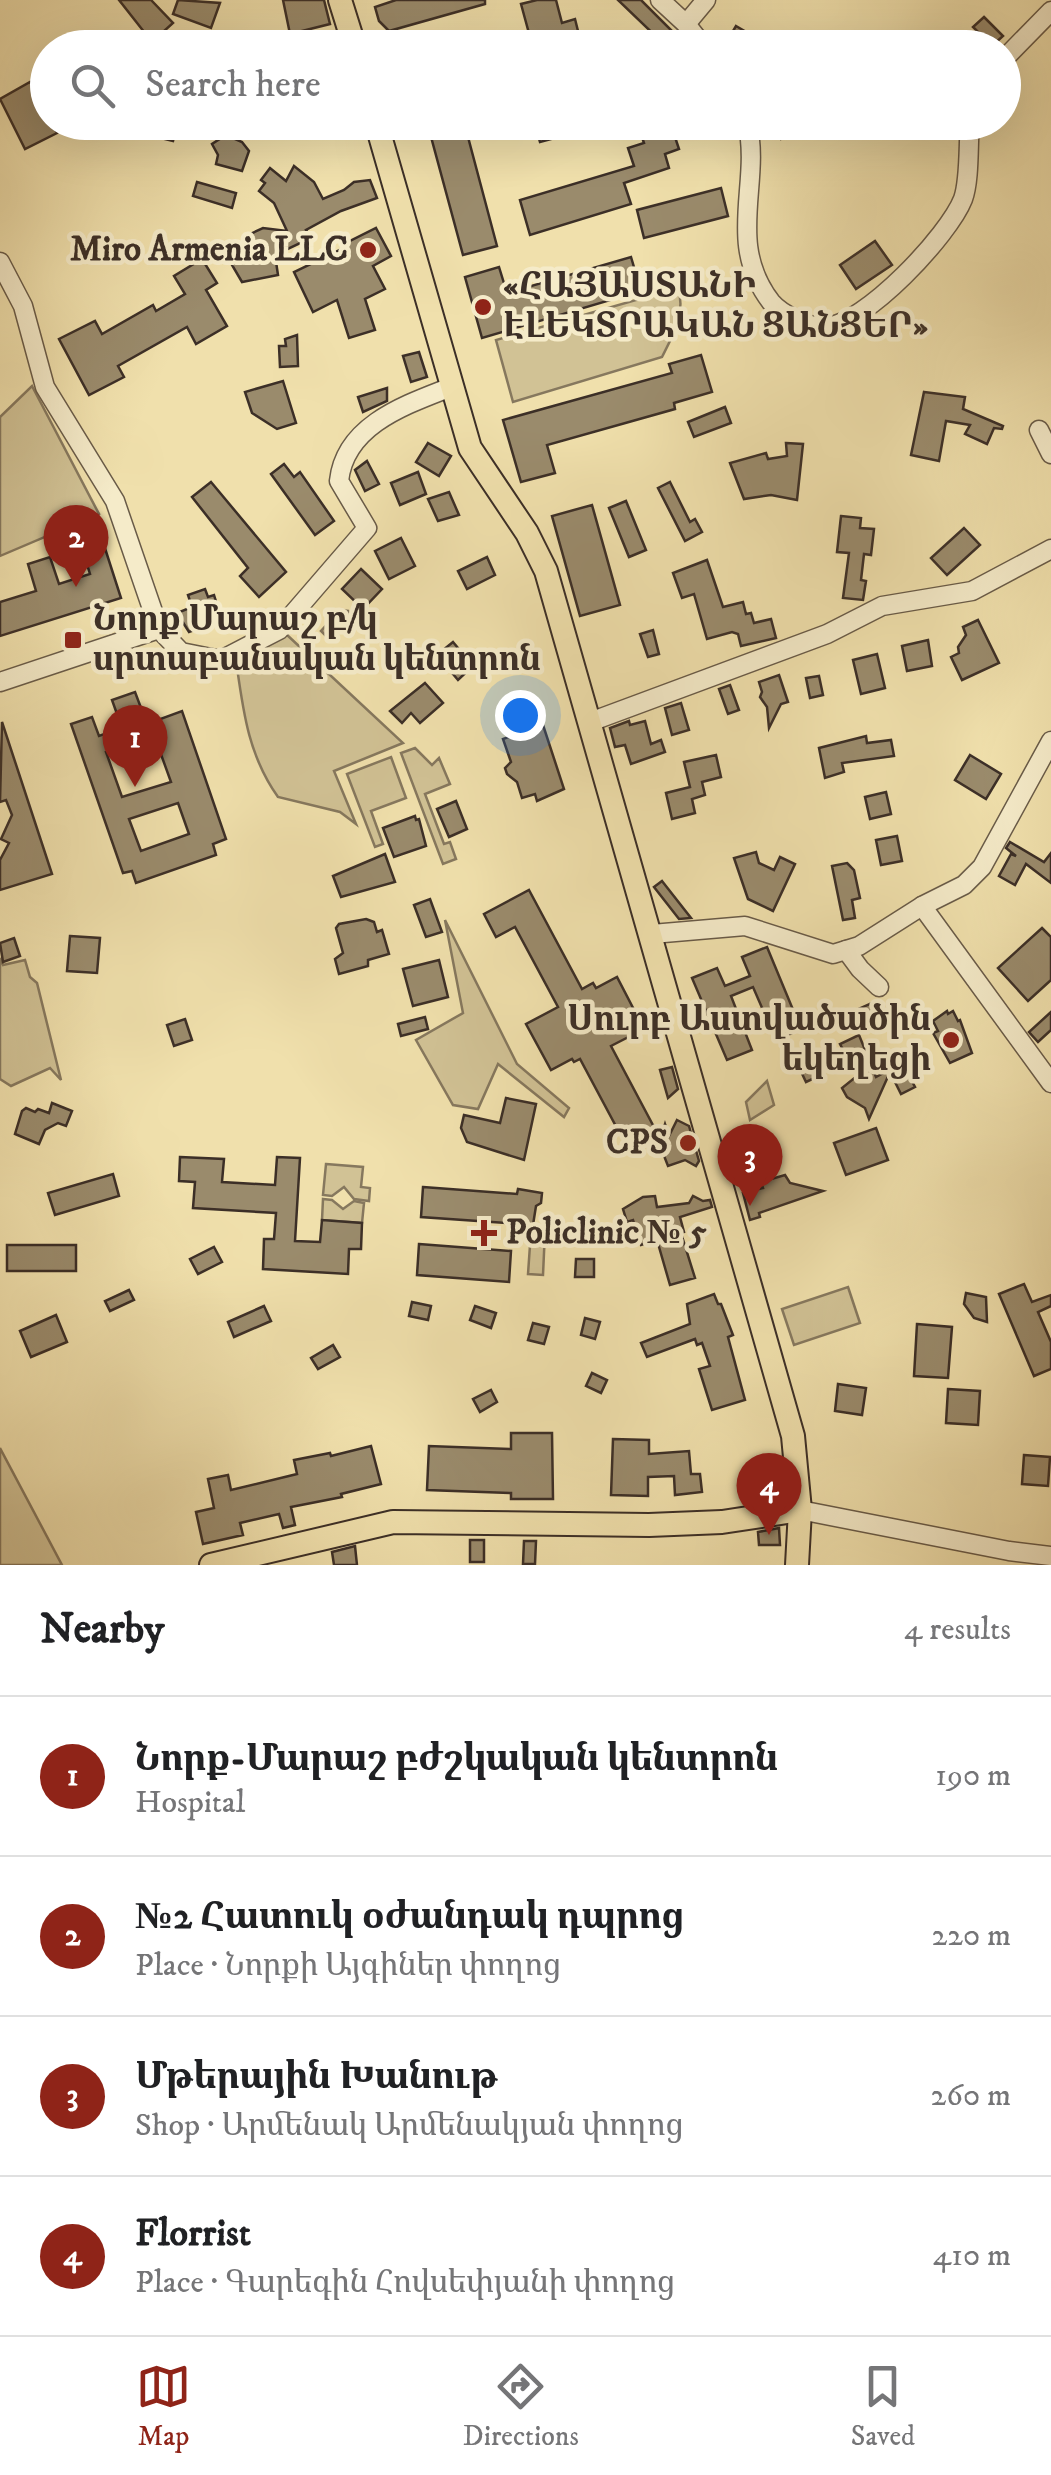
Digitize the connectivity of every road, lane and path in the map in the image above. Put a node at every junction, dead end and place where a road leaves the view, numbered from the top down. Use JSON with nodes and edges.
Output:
{"nodes":[{"id":1,"x":340,"y":0,"type":"edge"},
{"id":2,"x":660,"y":0,"type":"edge"},
{"id":3,"x":706,"y":0,"type":"edge"},
{"id":4,"x":1051,"y":12,"type":"edge"},
{"id":5,"x":686,"y":24,"type":"junction"},
{"id":6,"x":349,"y":30,"type":"edge"},
{"id":7,"x":691,"y":30,"type":"edge"},
{"id":8,"x":1021,"y":42,"type":"edge"},
{"id":9,"x":381,"y":140,"type":"edge"},
{"id":10,"x":747,"y":140,"type":"edge"},
{"id":11,"x":968,"y":140,"type":"edge"},
{"id":12,"x":0,"y":262,"type":"edge"},
{"id":13,"x":451,"y":387,"type":"junction"},
{"id":14,"x":1039,"y":430,"type":"dead end"},
{"id":15,"x":1051,"y":454,"type":"edge"},
{"id":16,"x":1051,"y":549,"type":"edge"},
{"id":17,"x":158,"y":629,"type":"junction"},
{"id":18,"x":0,"y":682,"type":"edge"},
{"id":19,"x":590,"y":722,"type":"junction"},
{"id":20,"x":1051,"y":741,"type":"edge"},
{"id":21,"x":922,"y":906,"type":"junction"},
{"id":22,"x":652,"y":934,"type":"junction"},
{"id":23,"x":846,"y":950,"type":"junction"},
{"id":24,"x":880,"y":987,"type":"dead end"},
{"id":25,"x":1051,"y":1083,"type":"edge"},
{"id":26,"x":800,"y":1510,"type":"junction"},
{"id":27,"x":1051,"y":1556,"type":"edge"},
{"id":28,"x":211,"y":1565,"type":"edge"},
{"id":29,"x":797,"y":1565,"type":"edge"}],
"edges":[{"from":1,"to":6,"type":"main road"},
{"from":2,"to":5,"type":"street"},
{"from":3,"to":5,"type":"street"},
{"from":4,"to":8,"type":"street"},
{"from":5,"to":7,"type":"street"},
{"from":9,"to":13,"type":"main road"},
{"from":10,"to":11,"type":"street"},
{"from":12,"to":17,"type":"street"},
{"from":13,"to":17,"type":"street"},
{"from":13,"to":19,"type":"main road"},
{"from":14,"to":15,"type":"street"},
{"from":16,"to":19,"type":"street"},
{"from":17,"to":18,"type":"street"},
{"from":19,"to":22,"type":"main road"},
{"from":20,"to":21,"type":"street"},
{"from":21,"to":23,"type":"street"},
{"from":21,"to":25,"type":"street"},
{"from":22,"to":23,"type":"street"},
{"from":22,"to":26,"type":"main road"},
{"from":23,"to":24,"type":"street"},
{"from":26,"to":27,"type":"street"},
{"from":26,"to":28,"type":"main road"},
{"from":26,"to":29,"type":"main road"}]}
